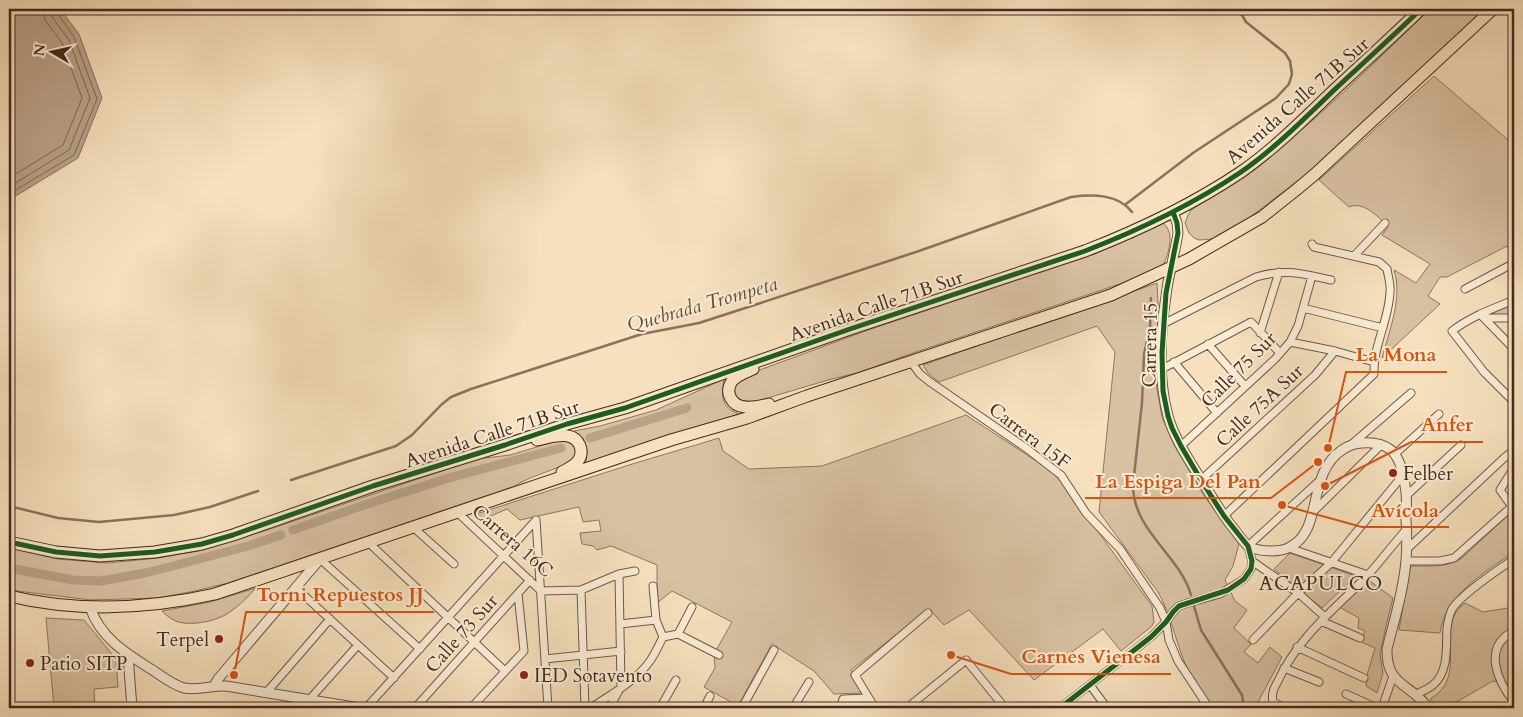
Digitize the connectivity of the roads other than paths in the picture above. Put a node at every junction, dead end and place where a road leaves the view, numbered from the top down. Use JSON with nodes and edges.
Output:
{"nodes":[{"id":1,"x":1421,"y":9,"type":"edge"},
{"id":2,"x":1493,"y":9,"type":"edge"},
{"id":3,"x":1173,"y":212,"type":"junction"},
{"id":4,"x":1385,"y":223,"type":"dead end"},
{"id":5,"x":1312,"y":244,"type":"dead end"},
{"id":6,"x":1354,"y":256,"type":"junction"},
{"id":7,"x":1514,"y":263,"type":"edge"},
{"id":8,"x":1170,"y":269,"type":"junction"},
{"id":9,"x":1279,"y":272,"type":"junction"},
{"id":10,"x":1312,"y":276,"type":"junction"},
{"id":11,"x":1331,"y":280,"type":"dead end"},
{"id":12,"x":1465,"y":289,"type":"dead end"},
{"id":13,"x":1514,"y":300,"type":"edge"},
{"id":14,"x":1303,"y":308,"type":"junction"},
{"id":15,"x":1482,"y":316,"type":"junction"},
{"id":16,"x":1514,"y":318,"type":"edge"},
{"id":17,"x":1163,"y":324,"type":"junction"},
{"id":18,"x":1384,"y":328,"type":"junction"},
{"id":19,"x":1260,"y":333,"type":"junction"},
{"id":20,"x":1290,"y":342,"type":"junction"},
{"id":21,"x":1208,"y":344,"type":"junction"},
{"id":22,"x":799,"y":347,"type":"junction"},
{"id":23,"x":1514,"y":348,"type":"edge"},
{"id":24,"x":1335,"y":351,"type":"junction"},
{"id":25,"x":1280,"y":353,"type":"junction"},
{"id":26,"x":911,"y":362,"type":"junction"},
{"id":27,"x":1174,"y":362,"type":"junction"},
{"id":28,"x":1374,"y":362,"type":"junction"},
{"id":29,"x":1162,"y":369,"type":"junction"},
{"id":30,"x":1246,"y":386,"type":"junction"},
{"id":31,"x":1411,"y":393,"type":"dead end"},
{"id":32,"x":807,"y":396,"type":"junction"},
{"id":33,"x":1514,"y":402,"type":"edge"},
{"id":34,"x":1217,"y":413,"type":"junction"},
{"id":35,"x":1439,"y":414,"type":"dead end"},
{"id":36,"x":505,"y":445,"type":"junction"},
{"id":37,"x":1352,"y":445,"type":"junction"},
{"id":38,"x":1381,"y":445,"type":"junction"},
{"id":39,"x":1461,"y":445,"type":"dead end"},
{"id":40,"x":1181,"y":446,"type":"junction"},
{"id":41,"x":1514,"y":450,"type":"edge"},
{"id":42,"x":1395,"y":454,"type":"junction"},
{"id":43,"x":1514,"y":468,"type":"edge"},
{"id":44,"x":1403,"y":475,"type":"junction"},
{"id":45,"x":1201,"y":480,"type":"junction"},
{"id":46,"x":1320,"y":481,"type":"junction"},
{"id":47,"x":522,"y":491,"type":"junction"},
{"id":48,"x":1406,"y":496,"type":"junction"},
{"id":49,"x":1513,"y":507,"type":"edge"},
{"id":50,"x":1313,"y":512,"type":"junction"},
{"id":51,"x":458,"y":513,"type":"junction"},
{"id":52,"x":1224,"y":516,"type":"junction"},
{"id":53,"x":414,"y":528,"type":"junction"},
{"id":54,"x":1406,"y":529,"type":"junction"},
{"id":55,"x":9,"y":542,"type":"edge"},
{"id":56,"x":369,"y":543,"type":"junction"},
{"id":57,"x":1248,"y":546,"type":"junction"},
{"id":58,"x":1289,"y":548,"type":"junction"},
{"id":59,"x":1406,"y":550,"type":"junction"},
{"id":60,"x":504,"y":556,"type":"junction"},
{"id":61,"x":320,"y":559,"type":"junction"},
{"id":62,"x":1514,"y":559,"type":"edge"},
{"id":63,"x":1252,"y":561,"type":"junction"},
{"id":64,"x":1406,"y":561,"type":"junction"},
{"id":65,"x":1331,"y":562,"type":"junction"},
{"id":66,"x":454,"y":564,"type":"dead end"},
{"id":67,"x":635,"y":572,"type":"dead end"},
{"id":68,"x":619,"y":574,"type":"junction"},
{"id":69,"x":1368,"y":574,"type":"junction"},
{"id":70,"x":530,"y":580,"type":"junction"},
{"id":71,"x":654,"y":586,"type":"dead end"},
{"id":72,"x":296,"y":588,"type":"junction"},
{"id":73,"x":581,"y":590,"type":"junction"},
{"id":74,"x":540,"y":591,"type":"junction"},
{"id":75,"x":1298,"y":593,"type":"junction"},
{"id":76,"x":518,"y":594,"type":"junction"},
{"id":77,"x":9,"y":596,"type":"edge"},
{"id":78,"x":90,"y":607,"type":"junction"},
{"id":79,"x":692,"y":607,"type":"dead end"},
{"id":80,"x":928,"y":613,"type":"dead end"},
{"id":81,"x":448,"y":617,"type":"junction"},
{"id":82,"x":330,"y":619,"type":"junction"},
{"id":83,"x":1323,"y":619,"type":"junction"},
{"id":84,"x":656,"y":620,"type":"junction"},
{"id":85,"x":1166,"y":622,"type":"junction"},
{"id":86,"x":620,"y":624,"type":"junction"},
{"id":87,"x":1514,"y":631,"type":"edge"},
{"id":88,"x":678,"y":634,"type":"junction"},
{"id":89,"x":664,"y":636,"type":"junction"},
{"id":90,"x":1360,"y":638,"type":"dead end"},
{"id":91,"x":1253,"y":640,"type":"dead end"},
{"id":92,"x":475,"y":642,"type":"junction"},
{"id":93,"x":358,"y":645,"type":"junction"},
{"id":94,"x":1297,"y":646,"type":"junction"},
{"id":95,"x":420,"y":649,"type":"junction"},
{"id":96,"x":774,"y":650,"type":"dead end"},
{"id":97,"x":621,"y":651,"type":"junction"},
{"id":98,"x":128,"y":655,"type":"junction"},
{"id":99,"x":583,"y":655,"type":"junction"},
{"id":100,"x":719,"y":655,"type":"dead end"},
{"id":101,"x":545,"y":659,"type":"junction"},
{"id":102,"x":1284,"y":668,"type":"junction"},
{"id":103,"x":505,"y":671,"type":"junction"},
{"id":104,"x":1393,"y":676,"type":"junction"},
{"id":105,"x":394,"y":678,"type":"junction"},
{"id":106,"x":1364,"y":678,"type":"dead end"},
{"id":107,"x":676,"y":680,"type":"dead end"},
{"id":108,"x":809,"y":682,"type":"dead end"},
{"id":109,"x":1319,"y":682,"type":"dead end"},
{"id":110,"x":1090,"y":685,"type":"junction"},
{"id":111,"x":214,"y":686,"type":"junction"},
{"id":112,"x":622,"y":687,"type":"junction"},
{"id":113,"x":266,"y":693,"type":"junction"},
{"id":114,"x":1346,"y":694,"type":"dead end"},
{"id":115,"x":1416,"y":694,"type":"junction"},
{"id":116,"x":710,"y":696,"type":"dead end"},
{"id":117,"x":869,"y":698,"type":"junction"},
{"id":118,"x":309,"y":700,"type":"junction"},
{"id":119,"x":1514,"y":702,"type":"edge"},
{"id":120,"x":842,"y":704,"type":"edge"},
{"id":121,"x":320,"y":705,"type":"edge"},
{"id":122,"x":132,"y":708,"type":"edge"},
{"id":123,"x":360,"y":708,"type":"edge"},
{"id":124,"x":366,"y":708,"type":"edge"},
{"id":125,"x":415,"y":708,"type":"edge"},
{"id":126,"x":471,"y":708,"type":"edge"},
{"id":127,"x":548,"y":708,"type":"edge"},
{"id":128,"x":585,"y":708,"type":"edge"},
{"id":129,"x":591,"y":708,"type":"edge"},
{"id":130,"x":609,"y":708,"type":"edge"},
{"id":131,"x":660,"y":708,"type":"edge"},
{"id":132,"x":704,"y":708,"type":"edge"},
{"id":133,"x":742,"y":708,"type":"edge"},
{"id":134,"x":793,"y":708,"type":"edge"},
{"id":135,"x":875,"y":708,"type":"edge"},
{"id":136,"x":907,"y":708,"type":"edge"},
{"id":137,"x":1005,"y":708,"type":"edge"},
{"id":138,"x":1060,"y":708,"type":"edge"},
{"id":139,"x":1107,"y":708,"type":"edge"},
{"id":140,"x":1209,"y":708,"type":"edge"},
{"id":141,"x":1286,"y":708,"type":"edge"},
{"id":142,"x":1377,"y":708,"type":"edge"},
{"id":143,"x":1382,"y":708,"type":"edge"},
{"id":144,"x":1428,"y":708,"type":"edge"}],
"edges":[{"from":1,"to":3,"type":"highway","name":"Avenida Calle 71B Sur"},
{"from":2,"to":8,"type":"highway"},
{"from":3,"to":8,"type":"street","name":"Carrera 15"},
{"from":3,"to":22,"type":"highway","name":"Avenida Calle 71B Sur"},
{"from":4,"to":6,"type":"street"},
{"from":5,"to":6,"type":"street"},
{"from":6,"to":18,"type":"street"},
{"from":7,"to":12,"type":"street"},
{"from":8,"to":17,"type":"street","name":"Carrera 15"},
{"from":8,"to":26,"type":"highway"},
{"from":9,"to":10,"type":"street"},
{"from":9,"to":17,"type":"street"},
{"from":9,"to":19,"type":"street"},
{"from":10,"to":11,"type":"street"},
{"from":10,"to":14,"type":"street","name":"Calle 75 Sur"},
{"from":13,"to":15,"type":"street"},
{"from":14,"to":18,"type":"street"},
{"from":14,"to":20,"type":"street","name":"Calle 75 Sur"},
{"from":15,"to":16,"type":"street"},
{"from":15,"to":23,"type":"street"},
{"from":15,"to":33,"type":"street"},
{"from":17,"to":29,"type":"street","name":"Carrera 15"},
{"from":18,"to":28,"type":"street"},
{"from":19,"to":21,"type":"street"},
{"from":19,"to":25,"type":"street"},
{"from":20,"to":24,"type":"street"},
{"from":20,"to":25,"type":"street","name":"Calle 75 Sur"},
{"from":21,"to":27,"type":"street"},
{"from":21,"to":30,"type":"street"},
{"from":22,"to":32,"type":"highway"},
{"from":22,"to":36,"type":"highway","name":"Avenida Calle 71B Sur"},
{"from":24,"to":28,"type":"street"},
{"from":24,"to":45,"type":"street","name":"Calle 75A Sur"},
{"from":25,"to":30,"type":"street","name":"Calle 75 Sur"},
{"from":26,"to":32,"type":"highway"},
{"from":26,"to":85,"type":"street","name":"Carrera 15F"},
{"from":27,"to":29,"type":"street"},
{"from":27,"to":34,"type":"street"},
{"from":28,"to":52,"type":"street"},
{"from":29,"to":40,"type":"street","name":"Carrera 15"},
{"from":30,"to":34,"type":"street","name":"Calle 75 Sur"},
{"from":31,"to":37,"type":"street"},
{"from":32,"to":47,"type":"highway"},
{"from":34,"to":40,"type":"street","name":"Calle 75 Sur"},
{"from":35,"to":42,"type":"street"},
{"from":36,"to":47,"type":"highway"},
{"from":36,"to":55,"type":"highway","name":"Avenida Calle 71B Sur"},
{"from":37,"to":38,"type":"street"},
{"from":37,"to":46,"type":"street"},
{"from":38,"to":42,"type":"street"},
{"from":38,"to":50,"type":"street"},
{"from":39,"to":48,"type":"street"},
{"from":40,"to":45,"type":"street","name":"Carrera 15"},
{"from":41,"to":59,"type":"street"},
{"from":42,"to":44,"type":"street"},
{"from":43,"to":49,"type":"street"},
{"from":44,"to":48,"type":"street"},
{"from":44,"to":65,"type":"street"},
{"from":45,"to":52,"type":"street","name":"Carrera 15"},
{"from":46,"to":50,"type":"street"},
{"from":46,"to":57,"type":"street"},
{"from":47,"to":51,"type":"highway"},
{"from":48,"to":54,"type":"street"},
{"from":49,"to":64,"type":"street"},
{"from":50,"to":58,"type":"street"},
{"from":51,"to":53,"type":"highway"},
{"from":51,"to":60,"type":"street","name":"Carrera 16C"},
{"from":52,"to":57,"type":"street","name":"Carrera 15"},
{"from":53,"to":56,"type":"highway"},
{"from":53,"to":66,"type":"street"},
{"from":54,"to":59,"type":"street"},
{"from":54,"to":69,"type":"street"},
{"from":56,"to":61,"type":"highway"},
{"from":56,"to":81,"type":"street"},
{"from":57,"to":58,"type":"street"},
{"from":57,"to":63,"type":"street"},
{"from":58,"to":65,"type":"street"},
{"from":59,"to":64,"type":"street"},
{"from":60,"to":70,"type":"street","name":"Carrera 16C"},
{"from":60,"to":74,"type":"street"},
{"from":60,"to":81,"type":"street"},
{"from":61,"to":72,"type":"street"},
{"from":61,"to":78,"type":"highway"},
{"from":61,"to":95,"type":"street"},
{"from":62,"to":115,"type":"street"},
{"from":63,"to":75,"type":"street"},
{"from":63,"to":85,"type":"street"},
{"from":64,"to":104,"type":"street"},
{"from":65,"to":69,"type":"street"},
{"from":65,"to":75,"type":"street"},
{"from":67,"to":68,"type":"street","name":"Carrera 16C"},
{"from":68,"to":73,"type":"street","name":"Carrera 16C"},
{"from":68,"to":86,"type":"street"},
{"from":69,"to":83,"type":"street"},
{"from":70,"to":74,"type":"street","name":"Carrera 16C"},
{"from":70,"to":76,"type":"street","name":"Calle 73 Sur"},
{"from":71,"to":84,"type":"street"},
{"from":72,"to":82,"type":"street"},
{"from":72,"to":111,"type":"street"},
{"from":73,"to":74,"type":"street","name":"Carrera 16C"},
{"from":73,"to":99,"type":"street"},
{"from":74,"to":101,"type":"street"},
{"from":75,"to":83,"type":"street"},
{"from":75,"to":91,"type":"street"},
{"from":76,"to":92,"type":"street","name":"Calle 73 Sur"},
{"from":76,"to":103,"type":"street"},
{"from":77,"to":78,"type":"highway"},
{"from":78,"to":98,"type":"street"},
{"from":79,"to":88,"type":"street"},
{"from":80,"to":117,"type":"street"},
{"from":81,"to":92,"type":"street"},
{"from":81,"to":95,"type":"street"},
{"from":82,"to":93,"type":"street"},
{"from":82,"to":113,"type":"street"},
{"from":83,"to":90,"type":"street"},
{"from":83,"to":94,"type":"street"},
{"from":84,"to":86,"type":"street"},
{"from":84,"to":89,"type":"street"},
{"from":85,"to":110,"type":"street"},
{"from":85,"to":140,"type":"street","name":"Carrera 15F"},
{"from":86,"to":97,"type":"street"},
{"from":87,"to":119,"type":"street"},
{"from":88,"to":89,"type":"street"},
{"from":88,"to":100,"type":"street"},
{"from":89,"to":112,"type":"street"},
{"from":92,"to":103,"type":"street"},
{"from":92,"to":125,"type":"street","name":"Calle 73 Sur"},
{"from":93,"to":105,"type":"street"},
{"from":93,"to":118,"type":"street"},
{"from":94,"to":102,"type":"street"},
{"from":94,"to":106,"type":"street"},
{"from":95,"to":105,"type":"street"},
{"from":96,"to":133,"type":"street"},
{"from":97,"to":99,"type":"street"},
{"from":97,"to":112,"type":"street"},
{"from":98,"to":111,"type":"street"},
{"from":98,"to":122,"type":"street"},
{"from":99,"to":101,"type":"street"},
{"from":99,"to":128,"type":"street"},
{"from":101,"to":127,"type":"street"},
{"from":102,"to":109,"type":"street"},
{"from":102,"to":141,"type":"street"},
{"from":103,"to":126,"type":"street"},
{"from":104,"to":115,"type":"street"},
{"from":104,"to":143,"type":"street"},
{"from":105,"to":124,"type":"street"},
{"from":107,"to":131,"type":"street"},
{"from":108,"to":134,"type":"street"},
{"from":110,"to":138,"type":"street"},
{"from":110,"to":139,"type":"street"},
{"from":111,"to":113,"type":"street"},
{"from":112,"to":129,"type":"street"},
{"from":112,"to":130,"type":"street"},
{"from":113,"to":118,"type":"street"},
{"from":114,"to":142,"type":"street"},
{"from":115,"to":144,"type":"street"},
{"from":116,"to":132,"type":"street"},
{"from":117,"to":120,"type":"street"},
{"from":117,"to":135,"type":"street"},
{"from":118,"to":121,"type":"street"},
{"from":121,"to":123,"type":"street"},
{"from":136,"to":137,"type":"street"}]}
